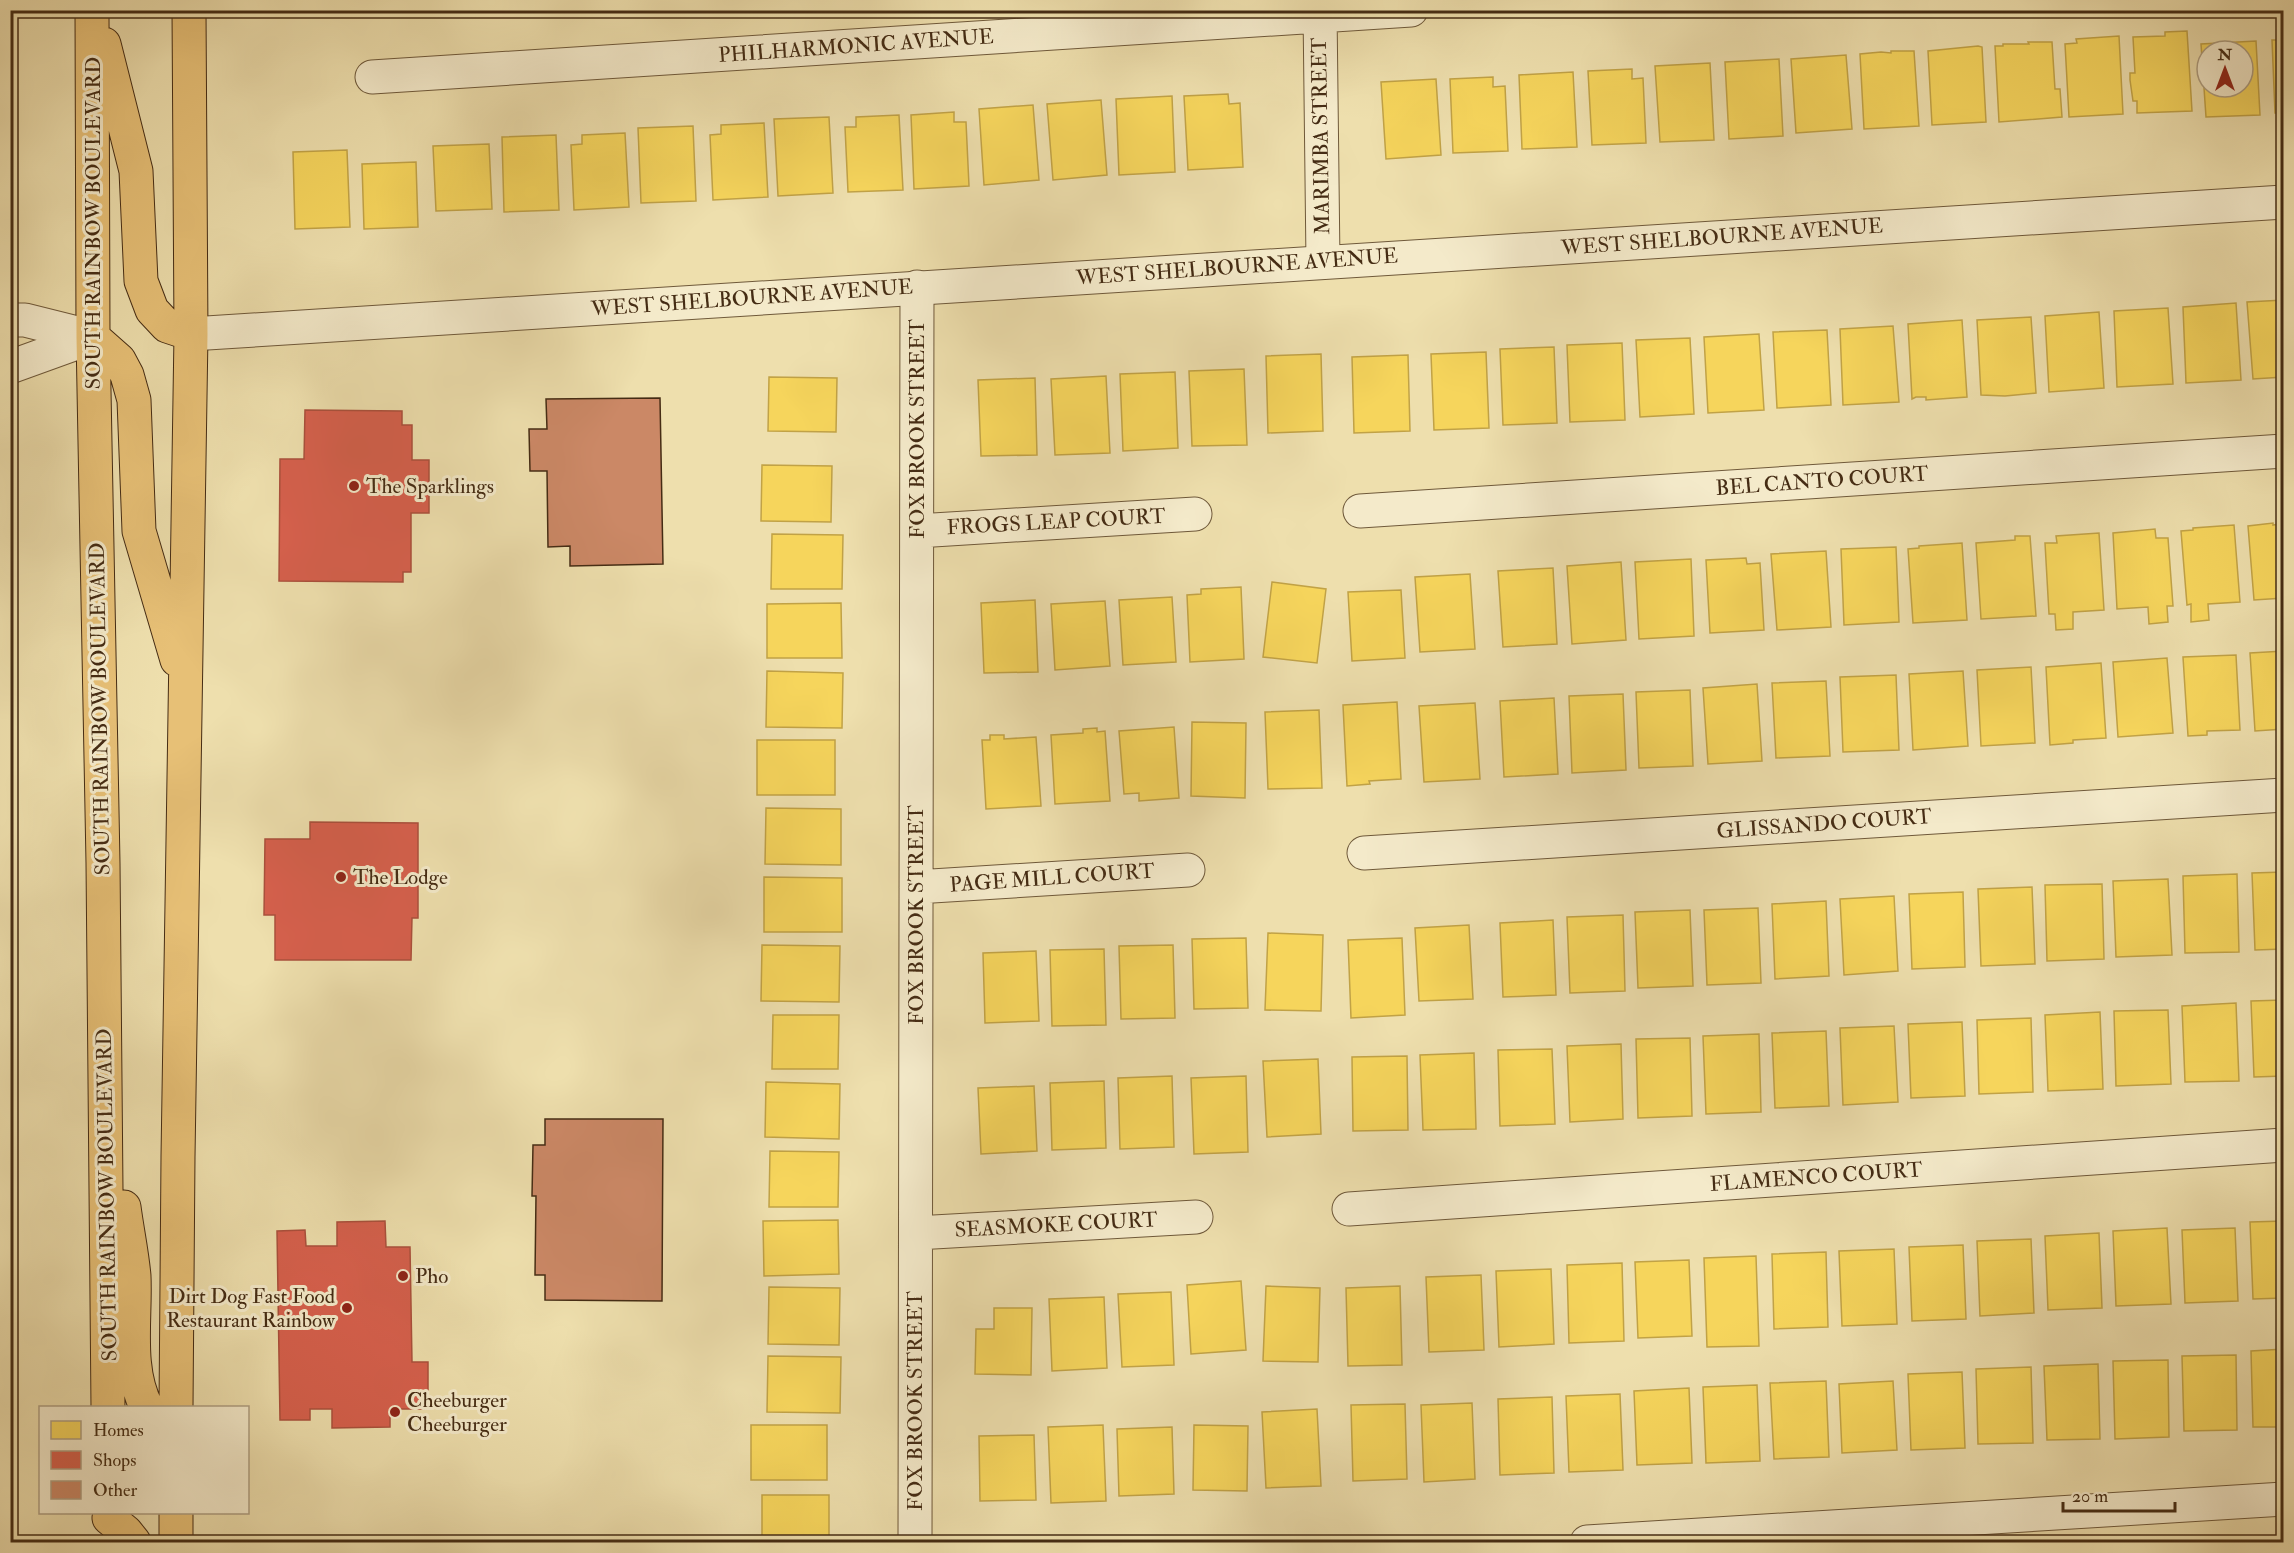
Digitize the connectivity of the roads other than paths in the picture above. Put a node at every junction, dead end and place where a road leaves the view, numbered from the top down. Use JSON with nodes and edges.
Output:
{"nodes":[{"id":1,"x":94,"y":10,"type":"edge"},
{"id":2,"x":189,"y":10,"type":"edge"},
{"id":3,"x":1411,"y":10,"type":"edge"},
{"id":4,"x":1320,"y":13,"type":"edge"},
{"id":5,"x":372,"y":77,"type":"dead end"},
{"id":6,"x":2283,"y":202,"type":"edge"},
{"id":7,"x":1323,"y":262,"type":"junction"},
{"id":8,"x":917,"y":288,"type":"junction"},
{"id":9,"x":10,"y":320,"type":"edge"},
{"id":10,"x":191,"y":334,"type":"junction"},
{"id":11,"x":93,"y":337,"type":"junction"},
{"id":12,"x":10,"y":367,"type":"edge"},
{"id":13,"x":2283,"y":451,"type":"edge"},
{"id":14,"x":1360,"y":511,"type":"dead end"},
{"id":15,"x":1195,"y":514,"type":"dead end"},
{"id":16,"x":917,"y":531,"type":"junction"},
{"id":17,"x":186,"y":691,"type":"junction"},
{"id":18,"x":2283,"y":795,"type":"edge"},
{"id":19,"x":1364,"y":853,"type":"dead end"},
{"id":20,"x":1188,"y":870,"type":"dead end"},
{"id":21,"x":916,"y":887,"type":"junction"},
{"id":22,"x":106,"y":1087,"type":"junction"},
{"id":23,"x":2283,"y":1146,"type":"edge"},
{"id":24,"x":1349,"y":1209,"type":"dead end"},
{"id":25,"x":1196,"y":1217,"type":"dead end"},
{"id":26,"x":916,"y":1233,"type":"junction"},
{"id":27,"x":108,"y":1406,"type":"edge"},
{"id":28,"x":146,"y":1406,"type":"edge"},
{"id":29,"x":176,"y":1406,"type":"edge"},
{"id":30,"x":2283,"y":1499,"type":"edge"},
{"id":31,"x":176,"y":1514,"type":"edge"},
{"id":32,"x":109,"y":1524,"type":"edge"},
{"id":33,"x":134,"y":1542,"type":"edge"},
{"id":34,"x":176,"y":1542,"type":"edge"},
{"id":35,"x":915,"y":1542,"type":"edge"},
{"id":36,"x":1587,"y":1542,"type":"edge"}],
"edges":[{"from":1,"to":10,"type":"main road"},
{"from":1,"to":11,"type":"main road","name":"SOUTH RAINBOW BOULEVARD"},
{"from":2,"to":10,"type":"main road"},
{"from":3,"to":4,"type":"street","name":"PHILHARMONIC AVENUE"},
{"from":4,"to":5,"type":"street","name":"PHILHARMONIC AVENUE"},
{"from":4,"to":7,"type":"street","name":"MARIMBA STREET"},
{"from":6,"to":7,"type":"street","name":"WEST SHELBOURNE AVENUE"},
{"from":7,"to":8,"type":"street","name":"WEST SHELBOURNE AVENUE"},
{"from":8,"to":10,"type":"street","name":"WEST SHELBOURNE AVENUE"},
{"from":8,"to":16,"type":"street","name":"FOX BROOK STREET"},
{"from":9,"to":11,"type":"street"},
{"from":10,"to":17,"type":"main road"},
{"from":11,"to":12,"type":"street"},
{"from":11,"to":17,"type":"main road"},
{"from":11,"to":22,"type":"main road","name":"SOUTH RAINBOW BOULEVARD"},
{"from":13,"to":14,"type":"street","name":"BEL CANTO COURT"},
{"from":15,"to":16,"type":"street","name":"FROGS LEAP COURT"},
{"from":16,"to":21,"type":"street","name":"FOX BROOK STREET"},
{"from":17,"to":29,"type":"main road"},
{"from":18,"to":19,"type":"street","name":"GLISSANDO COURT"},
{"from":20,"to":21,"type":"street","name":"PAGE MILL COURT"},
{"from":21,"to":26,"type":"street","name":"FOX BROOK STREET"},
{"from":22,"to":27,"type":"main road","name":"SOUTH RAINBOW BOULEVARD"},
{"from":22,"to":28,"type":"main road"},
{"from":23,"to":24,"type":"street","name":"FLAMENCO COURT"},
{"from":25,"to":26,"type":"street","name":"SEASMOKE COURT"},
{"from":26,"to":35,"type":"street","name":"FOX BROOK STREET"},
{"from":30,"to":36,"type":"street"},
{"from":31,"to":34,"type":"main road"},
{"from":32,"to":33,"type":"main road"}]}
